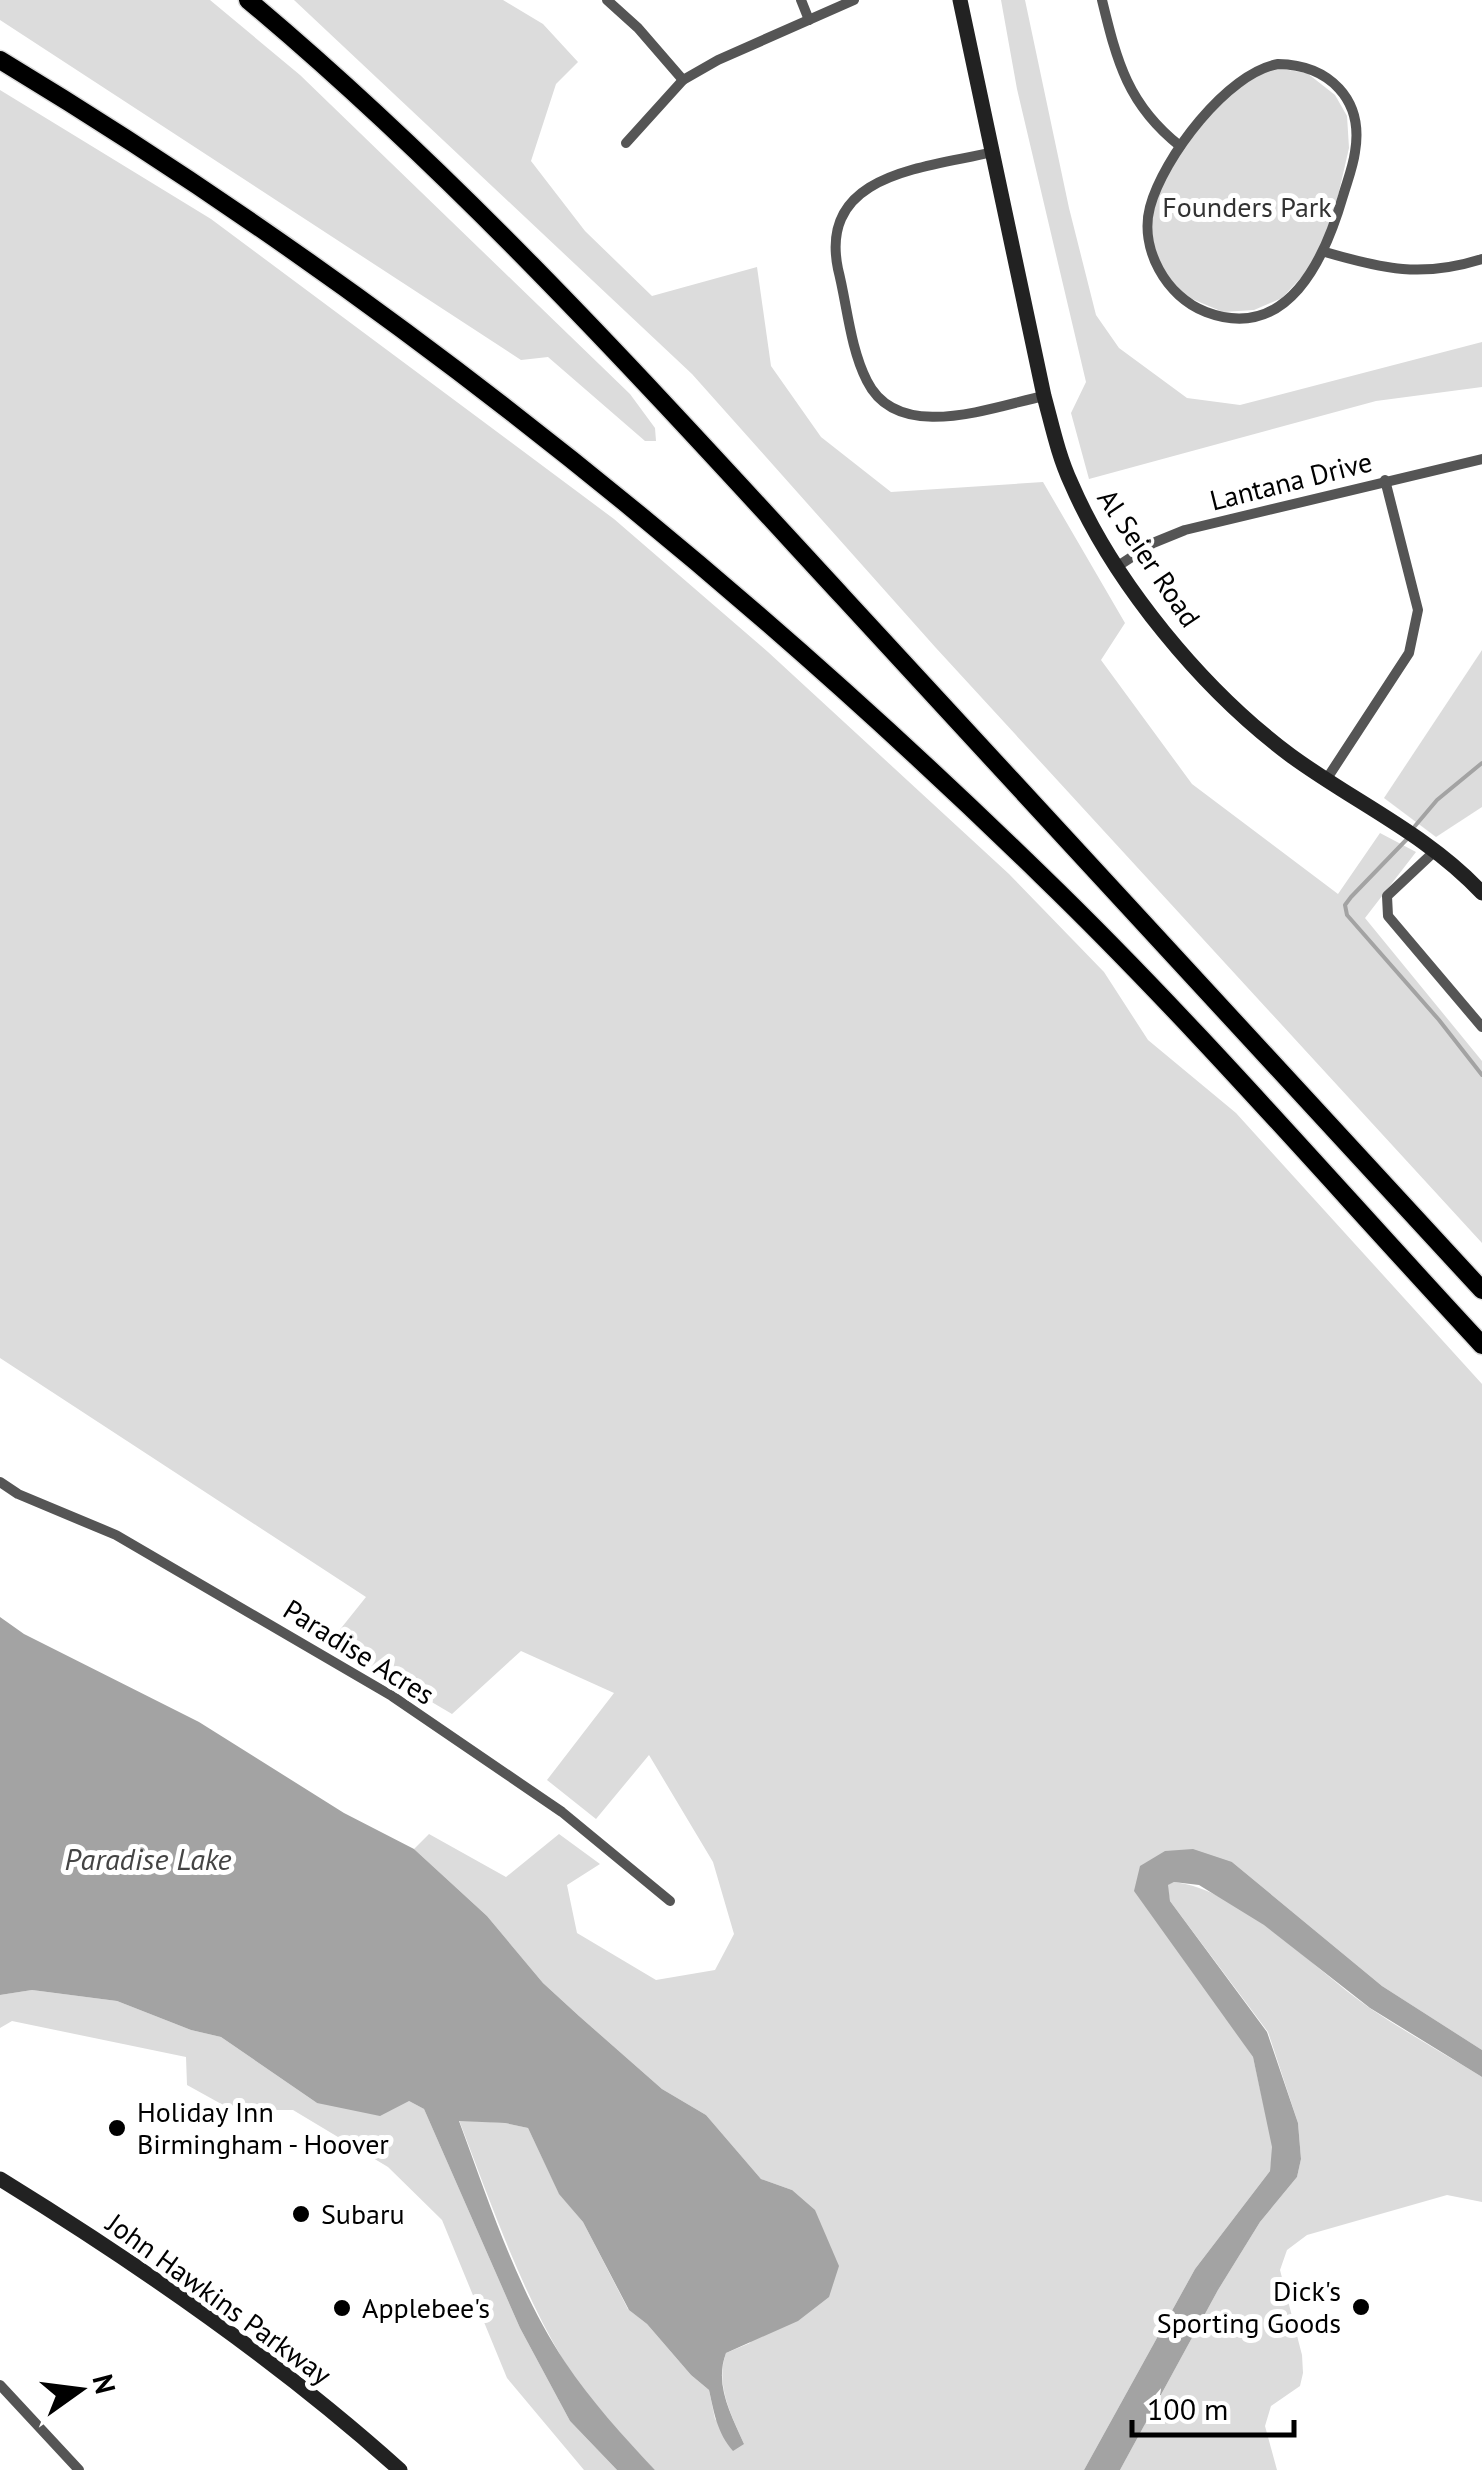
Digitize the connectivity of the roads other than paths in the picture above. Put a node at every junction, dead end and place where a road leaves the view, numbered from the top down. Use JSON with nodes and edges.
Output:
{"nodes":[{"id":1,"x":248,"y":0,"type":"edge"},
{"id":2,"x":607,"y":0,"type":"edge"},
{"id":3,"x":801,"y":0,"type":"edge"},
{"id":4,"x":854,"y":0,"type":"edge"},
{"id":5,"x":960,"y":0,"type":"edge"},
{"id":6,"x":1102,"y":0,"type":"edge"},
{"id":7,"x":809,"y":20,"type":"junction"},
{"id":8,"x":0,"y":60,"type":"edge"},
{"id":9,"x":683,"y":80,"type":"junction"},
{"id":10,"x":626,"y":143,"type":"dead end"},
{"id":11,"x":1180,"y":146,"type":"junction"},
{"id":12,"x":994,"y":152,"type":"junction"},
{"id":13,"x":1325,"y":252,"type":"junction"},
{"id":14,"x":1482,"y":259,"type":"edge"},
{"id":15,"x":1044,"y":396,"type":"junction"},
{"id":16,"x":1482,"y":459,"type":"edge"},
{"id":17,"x":1385,"y":480,"type":"junction"},
{"id":18,"x":1118,"y":566,"type":"junction"},
{"id":19,"x":1326,"y":780,"type":"junction"},
{"id":20,"x":1436,"y":850,"type":"junction"},
{"id":21,"x":1482,"y":893,"type":"edge"},
{"id":22,"x":1482,"y":1027,"type":"edge"},
{"id":23,"x":1482,"y":1290,"type":"edge"},
{"id":24,"x":1482,"y":1345,"type":"edge"},
{"id":25,"x":0,"y":1482,"type":"edge"},
{"id":26,"x":670,"y":1902,"type":"dead end"},
{"id":27,"x":0,"y":2180,"type":"edge"},
{"id":28,"x":0,"y":2385,"type":"edge"},
{"id":29,"x":396,"y":2469,"type":"edge"},
{"id":30,"x":79,"y":2470,"type":"edge"}],
"edges":[{"from":1,"to":23,"type":"highway"},
{"from":2,"to":9,"type":"street"},
{"from":3,"to":7,"type":"street"},
{"from":4,"to":7,"type":"street"},
{"from":5,"to":12,"type":"street","name":"Al Seier Road"},
{"from":6,"to":11,"type":"street"},
{"from":7,"to":9,"type":"street"},
{"from":8,"to":24,"type":"highway"},
{"from":9,"to":10,"type":"street"},
{"from":11,"to":13,"type":"street"},
{"from":11,"to":13,"type":"street"},
{"from":12,"to":15,"type":"street","name":"Al Seier Road"},
{"from":12,"to":15,"type":"street"},
{"from":13,"to":14,"type":"street"},
{"from":15,"to":18,"type":"street","name":"Al Seier Road"},
{"from":16,"to":17,"type":"street","name":"Lantana Drive"},
{"from":17,"to":18,"type":"street","name":"Lantana Drive"},
{"from":17,"to":19,"type":"street"},
{"from":18,"to":19,"type":"street","name":"Al Seier Road"},
{"from":19,"to":20,"type":"street","name":"Al Seier Road"},
{"from":20,"to":21,"type":"street","name":"Al Seier Road"},
{"from":20,"to":22,"type":"street"},
{"from":25,"to":26,"type":"street","name":"Paradise Acres"},
{"from":27,"to":29,"type":"street","name":"John Hawkins Parkway"},
{"from":28,"to":30,"type":"street"}]}
